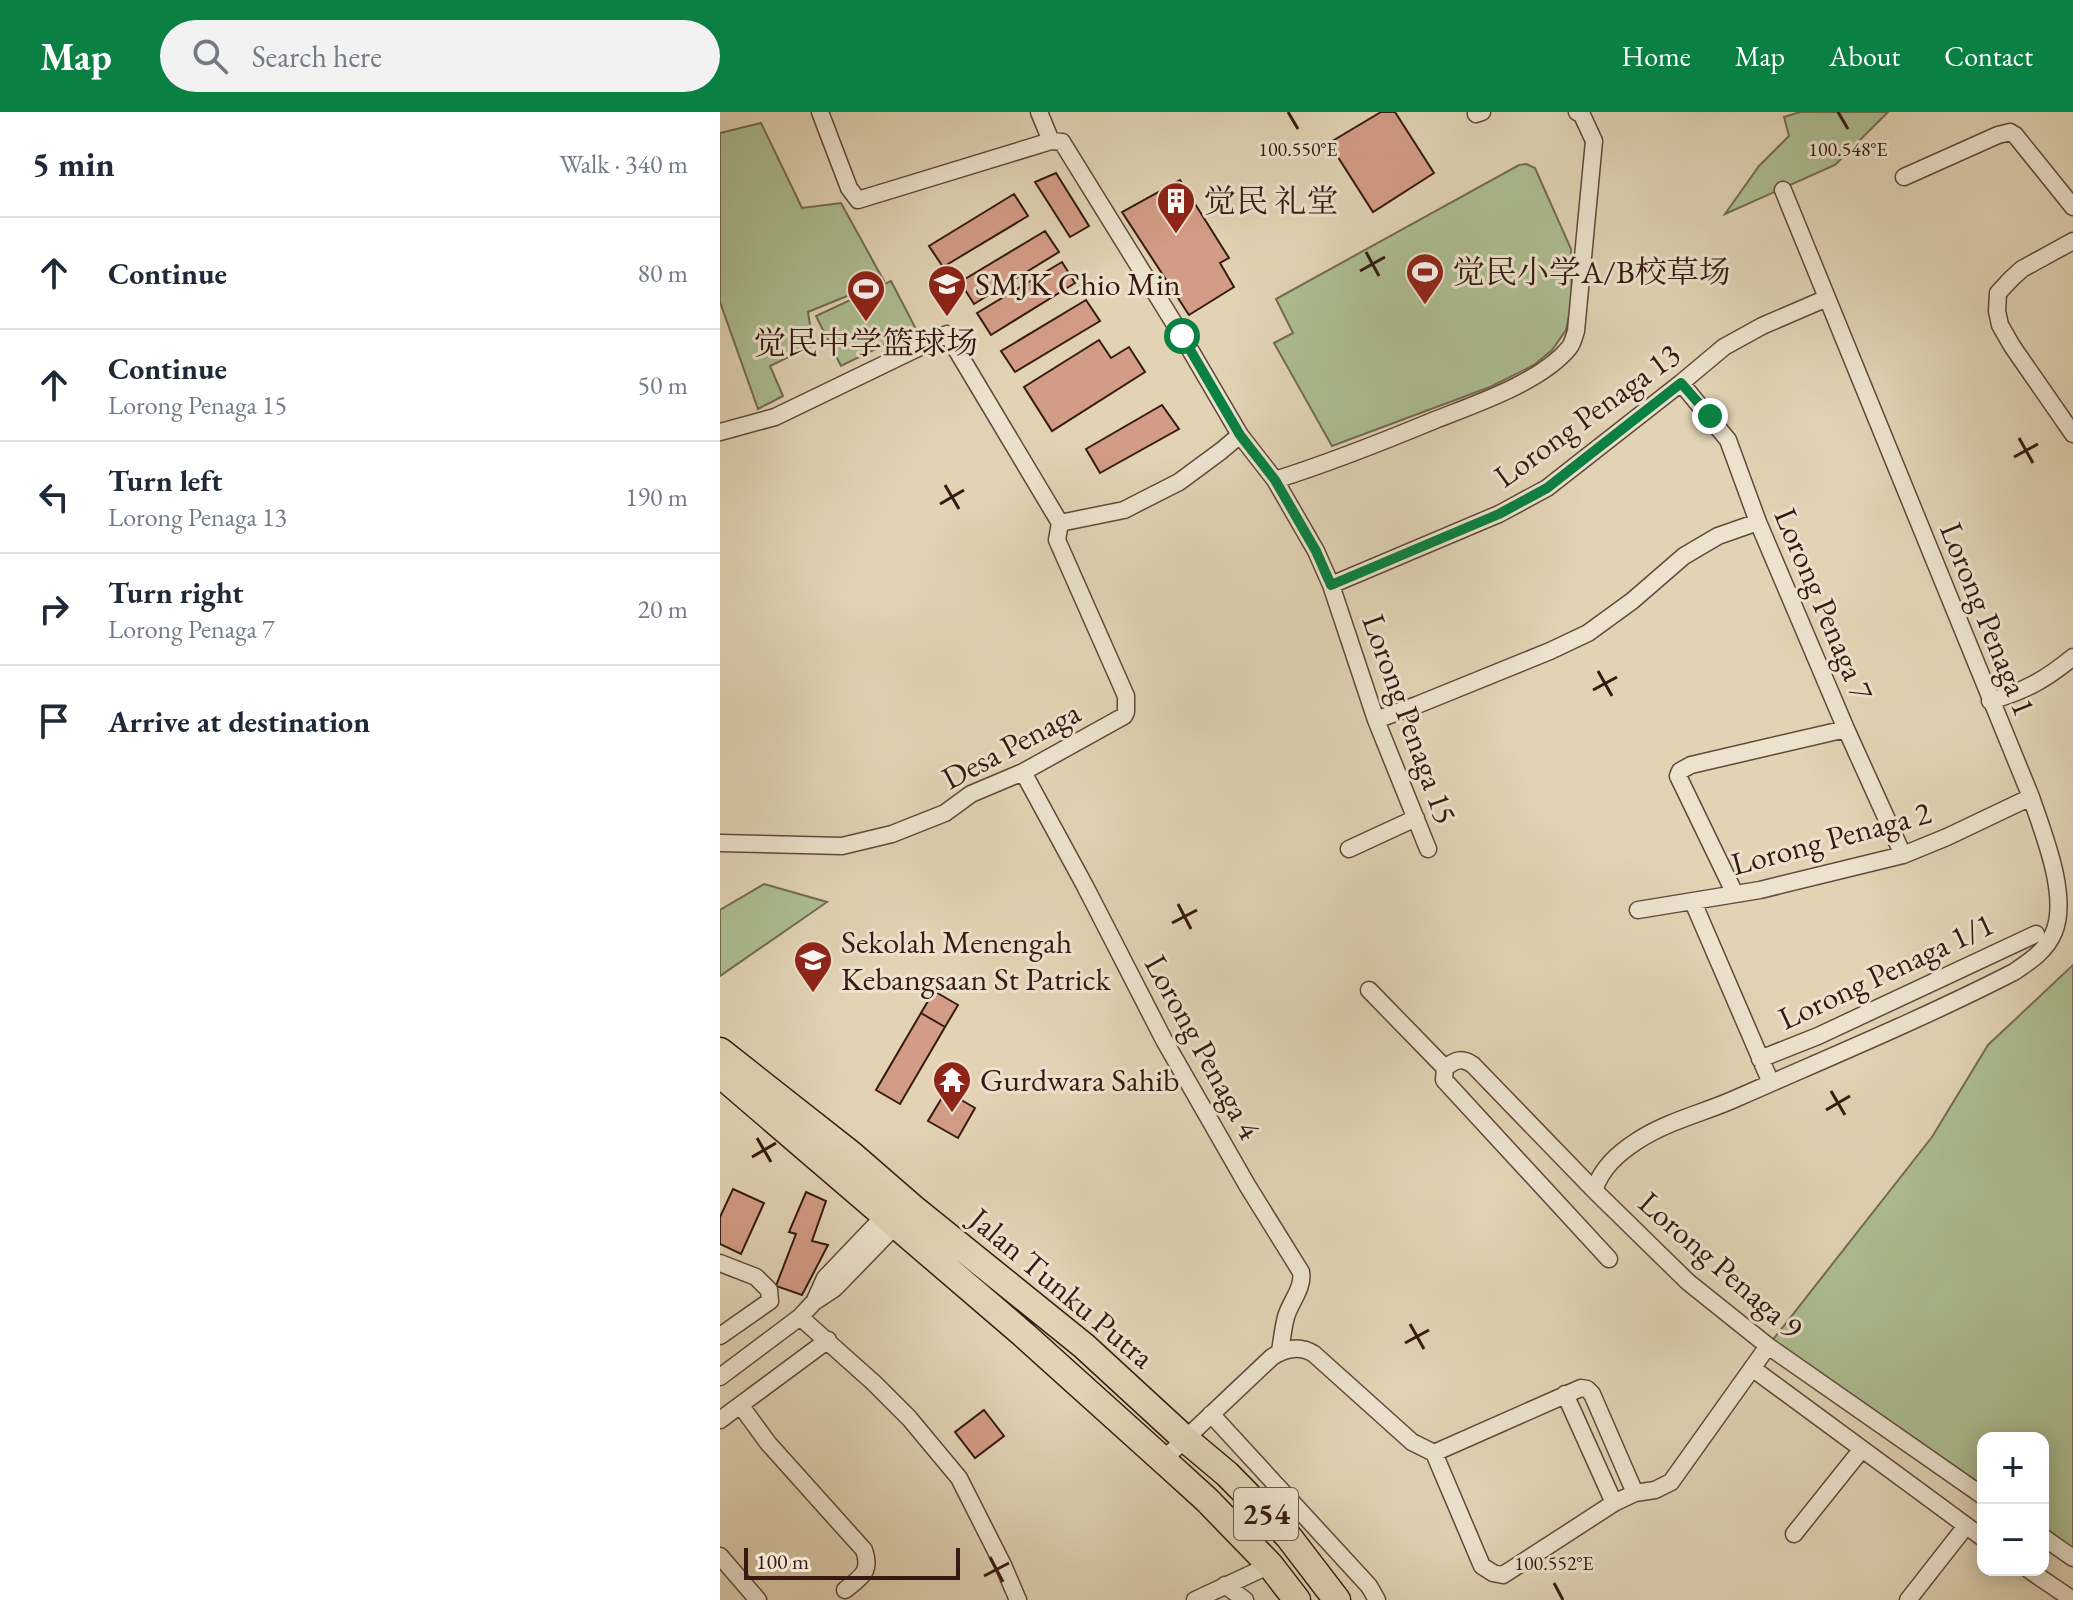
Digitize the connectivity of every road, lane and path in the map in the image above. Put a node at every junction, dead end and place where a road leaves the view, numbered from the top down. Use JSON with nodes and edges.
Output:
{"nodes":[{"id":1,"x":820,"y":112,"type":"edge"},
{"id":2,"x":1039,"y":112,"type":"edge"},
{"id":3,"x":1577,"y":112,"type":"edge"},
{"id":4,"x":1051,"y":141,"type":"junction"},
{"id":5,"x":1904,"y":177,"type":"dead end"},
{"id":6,"x":1783,"y":190,"type":"dead end"},
{"id":7,"x":2073,"y":207,"type":"edge"},
{"id":8,"x":2073,"y":241,"type":"edge"},
{"id":9,"x":1827,"y":298,"type":"junction"},
{"id":10,"x":1681,"y":383,"type":"junction"},
{"id":11,"x":728,"y":430,"type":"edge"},
{"id":12,"x":2073,"y":434,"type":"edge"},
{"id":13,"x":1240,"y":435,"type":"junction"},
{"id":14,"x":1275,"y":480,"type":"junction"},
{"id":15,"x":1758,"y":522,"type":"junction"},
{"id":16,"x":1060,"y":523,"type":"junction"},
{"id":17,"x":1331,"y":585,"type":"junction"},
{"id":18,"x":2073,"y":657,"type":"edge"},
{"id":19,"x":1990,"y":701,"type":"junction"},
{"id":20,"x":1376,"y":720,"type":"junction"},
{"id":21,"x":1846,"y":729,"type":"junction"},
{"id":22,"x":1023,"y":772,"type":"junction"},
{"id":23,"x":2031,"y":797,"type":"junction"},
{"id":24,"x":1416,"y":818,"type":"junction"},
{"id":25,"x":720,"y":843,"type":"edge"},
{"id":26,"x":1349,"y":849,"type":"dead end"},
{"id":27,"x":1428,"y":849,"type":"dead end"},
{"id":28,"x":1903,"y":855,"type":"junction"},
{"id":29,"x":1735,"y":894,"type":"junction"},
{"id":30,"x":1693,"y":902,"type":"junction"},
{"id":31,"x":1638,"y":910,"type":"dead end"},
{"id":32,"x":2036,"y":934,"type":"dead end"},
{"id":33,"x":1369,"y":990,"type":"dead end"},
{"id":34,"x":720,"y":1051,"type":"edge"},
{"id":35,"x":1760,"y":1059,"type":"junction"},
{"id":36,"x":720,"y":1074,"type":"edge"},
{"id":37,"x":1444,"y":1074,"type":"junction"},
{"id":38,"x":1771,"y":1083,"type":"junction"},
{"id":39,"x":1594,"y":1190,"type":"junction"},
{"id":40,"x":895,"y":1215,"type":"junction"},
{"id":41,"x":871,"y":1241,"type":"junction"},
{"id":42,"x":1609,"y":1259,"type":"dead end"},
{"id":43,"x":720,"y":1263,"type":"edge"},
{"id":44,"x":800,"y":1317,"type":"junction"},
{"id":45,"x":720,"y":1336,"type":"edge"},
{"id":46,"x":828,"y":1340,"type":"junction"},
{"id":47,"x":1768,"y":1346,"type":"junction"},
{"id":48,"x":1280,"y":1351,"type":"junction"},
{"id":49,"x":1752,"y":1368,"type":"junction"},
{"id":50,"x":720,"y":1377,"type":"edge"},
{"id":51,"x":1565,"y":1394,"type":"junction"},
{"id":52,"x":741,"y":1406,"type":"junction"},
{"id":53,"x":1211,"y":1414,"type":"junction"},
{"id":54,"x":720,"y":1420,"type":"edge"},
{"id":55,"x":1184,"y":1438,"type":"junction"},
{"id":56,"x":1862,"y":1449,"type":"junction"},
{"id":57,"x":1434,"y":1453,"type":"junction"},
{"id":58,"x":1163,"y":1460,"type":"junction"},
{"id":59,"x":1977,"y":1492,"type":"edge"},
{"id":60,"x":1635,"y":1493,"type":"junction"},
{"id":61,"x":1614,"y":1503,"type":"junction"},
{"id":62,"x":1966,"y":1526,"type":"junction"},
{"id":63,"x":1794,"y":1534,"type":"dead end"},
{"id":64,"x":1977,"y":1534,"type":"edge"},
{"id":65,"x":2049,"y":1541,"type":"edge"},
{"id":66,"x":720,"y":1556,"type":"edge"},
{"id":67,"x":2073,"y":1558,"type":"edge"},
{"id":68,"x":1270,"y":1565,"type":"junction"},
{"id":69,"x":2038,"y":1576,"type":"edge"},
{"id":70,"x":1225,"y":1585,"type":"junction"},
{"id":71,"x":845,"y":1590,"type":"dead end"},
{"id":72,"x":758,"y":1600,"type":"edge"},
{"id":73,"x":1018,"y":1600,"type":"edge"},
{"id":74,"x":1195,"y":1600,"type":"edge"},
{"id":75,"x":1245,"y":1600,"type":"edge"},
{"id":76,"x":1297,"y":1600,"type":"edge"},
{"id":77,"x":1337,"y":1600,"type":"edge"},
{"id":78,"x":1377,"y":1600,"type":"edge"},
{"id":79,"x":1908,"y":1600,"type":"edge"},
{"id":80,"x":2073,"y":1600,"type":"edge"}],
"edges":[{"from":1,"to":4,"type":"street"},
{"from":2,"to":4,"type":"street"},
{"from":3,"to":14,"type":"street"},
{"from":4,"to":13,"type":"street","name":"Lorong Penaga 15"},
{"from":5,"to":7,"type":"street"},
{"from":6,"to":9,"type":"street","name":"Lorong Penaga 1"},
{"from":8,"to":12,"type":"street"},
{"from":9,"to":10,"type":"street","name":"Lorong Penaga 13"},
{"from":9,"to":19,"type":"street","name":"Lorong Penaga 1"},
{"from":10,"to":15,"type":"street","name":"Lorong Penaga 7"},
{"from":10,"to":17,"type":"street","name":"Lorong Penaga 13"},
{"from":11,"to":16,"type":"street"},
{"from":13,"to":14,"type":"street","name":"Lorong Penaga 15"},
{"from":13,"to":16,"type":"street"},
{"from":14,"to":17,"type":"street","name":"Lorong Penaga 15"},
{"from":15,"to":20,"type":"street"},
{"from":15,"to":21,"type":"street","name":"Lorong Penaga 7"},
{"from":16,"to":22,"type":"street","name":"Desa Penaga"},
{"from":17,"to":20,"type":"street","name":"Lorong Penaga 15"},
{"from":18,"to":19,"type":"street"},
{"from":19,"to":23,"type":"street","name":"Lorong Penaga 1"},
{"from":20,"to":24,"type":"street","name":"Lorong Penaga 15"},
{"from":21,"to":28,"type":"street","name":"Lorong Penaga 7"},
{"from":21,"to":29,"type":"street"},
{"from":22,"to":25,"type":"street","name":"Desa Penaga"},
{"from":22,"to":48,"type":"street","name":"Lorong Penaga 4"},
{"from":23,"to":28,"type":"street","name":"Lorong Penaga 2"},
{"from":23,"to":38,"type":"street","name":"Lorong Penaga 1"},
{"from":24,"to":26,"type":"street"},
{"from":24,"to":27,"type":"street","name":"Lorong Penaga 15"},
{"from":28,"to":29,"type":"street","name":"Lorong Penaga 2"},
{"from":29,"to":30,"type":"street","name":"Lorong Penaga 2"},
{"from":30,"to":31,"type":"street","name":"Lorong Penaga 2"},
{"from":30,"to":35,"type":"street"},
{"from":32,"to":35,"type":"street","name":"Lorong Penaga 1/1"},
{"from":33,"to":37,"type":"street"},
{"from":34,"to":40,"type":"main road","name":"Jalan Tunku Putra","number":"254"},
{"from":35,"to":38,"type":"street"},
{"from":36,"to":40,"type":"main road","name":"Jalan Tunku Putra","number":"254"},
{"from":37,"to":39,"type":"street","name":"Lorong Penaga 9"},
{"from":37,"to":42,"type":"street"},
{"from":38,"to":39,"type":"street","name":"Lorong Penaga 1"},
{"from":39,"to":47,"type":"street","name":"Lorong Penaga 9"},
{"from":40,"to":41,"type":"street"},
{"from":40,"to":41,"type":"street"},
{"from":40,"to":41,"type":"street"},
{"from":40,"to":55,"type":"main road","name":"Jalan Tunku Putra","number":"254"},
{"from":40,"to":58,"type":"main road","name":"Jalan Tunku Putra","number":"254"},
{"from":41,"to":44,"type":"street"},
{"from":43,"to":45,"type":"street"},
{"from":44,"to":46,"type":"street"},
{"from":44,"to":50,"type":"street"},
{"from":46,"to":52,"type":"street"},
{"from":46,"to":73,"type":"street"},
{"from":47,"to":49,"type":"street"},
{"from":47,"to":59,"type":"street","name":"Lorong Penaga 9"},
{"from":48,"to":53,"type":"street"},
{"from":48,"to":57,"type":"street"},
{"from":49,"to":56,"type":"street"},
{"from":49,"to":60,"type":"street"},
{"from":51,"to":57,"type":"street"},
{"from":51,"to":60,"type":"street"},
{"from":51,"to":61,"type":"street"},
{"from":52,"to":54,"type":"street"},
{"from":52,"to":71,"type":"street"},
{"from":53,"to":55,"type":"street"},
{"from":53,"to":78,"type":"street"},
{"from":55,"to":58,"type":"street"},
{"from":55,"to":77,"type":"main road","name":"Jalan Tunku Putra","number":"254"},
{"from":56,"to":62,"type":"street"},
{"from":56,"to":63,"type":"street"},
{"from":57,"to":61,"type":"street"},
{"from":58,"to":68,"type":"main road","name":"Jalan Tunku Putra","number":"254"},
{"from":60,"to":61,"type":"street"},
{"from":62,"to":64,"type":"street"},
{"from":62,"to":79,"type":"street"},
{"from":65,"to":67,"type":"street"},
{"from":66,"to":72,"type":"street"},
{"from":68,"to":70,"type":"street"},
{"from":68,"to":76,"type":"main road","name":"Jalan Tunku Putra","number":"254"},
{"from":69,"to":80,"type":"street"},
{"from":70,"to":74,"type":"street"},
{"from":70,"to":75,"type":"street"}]}
